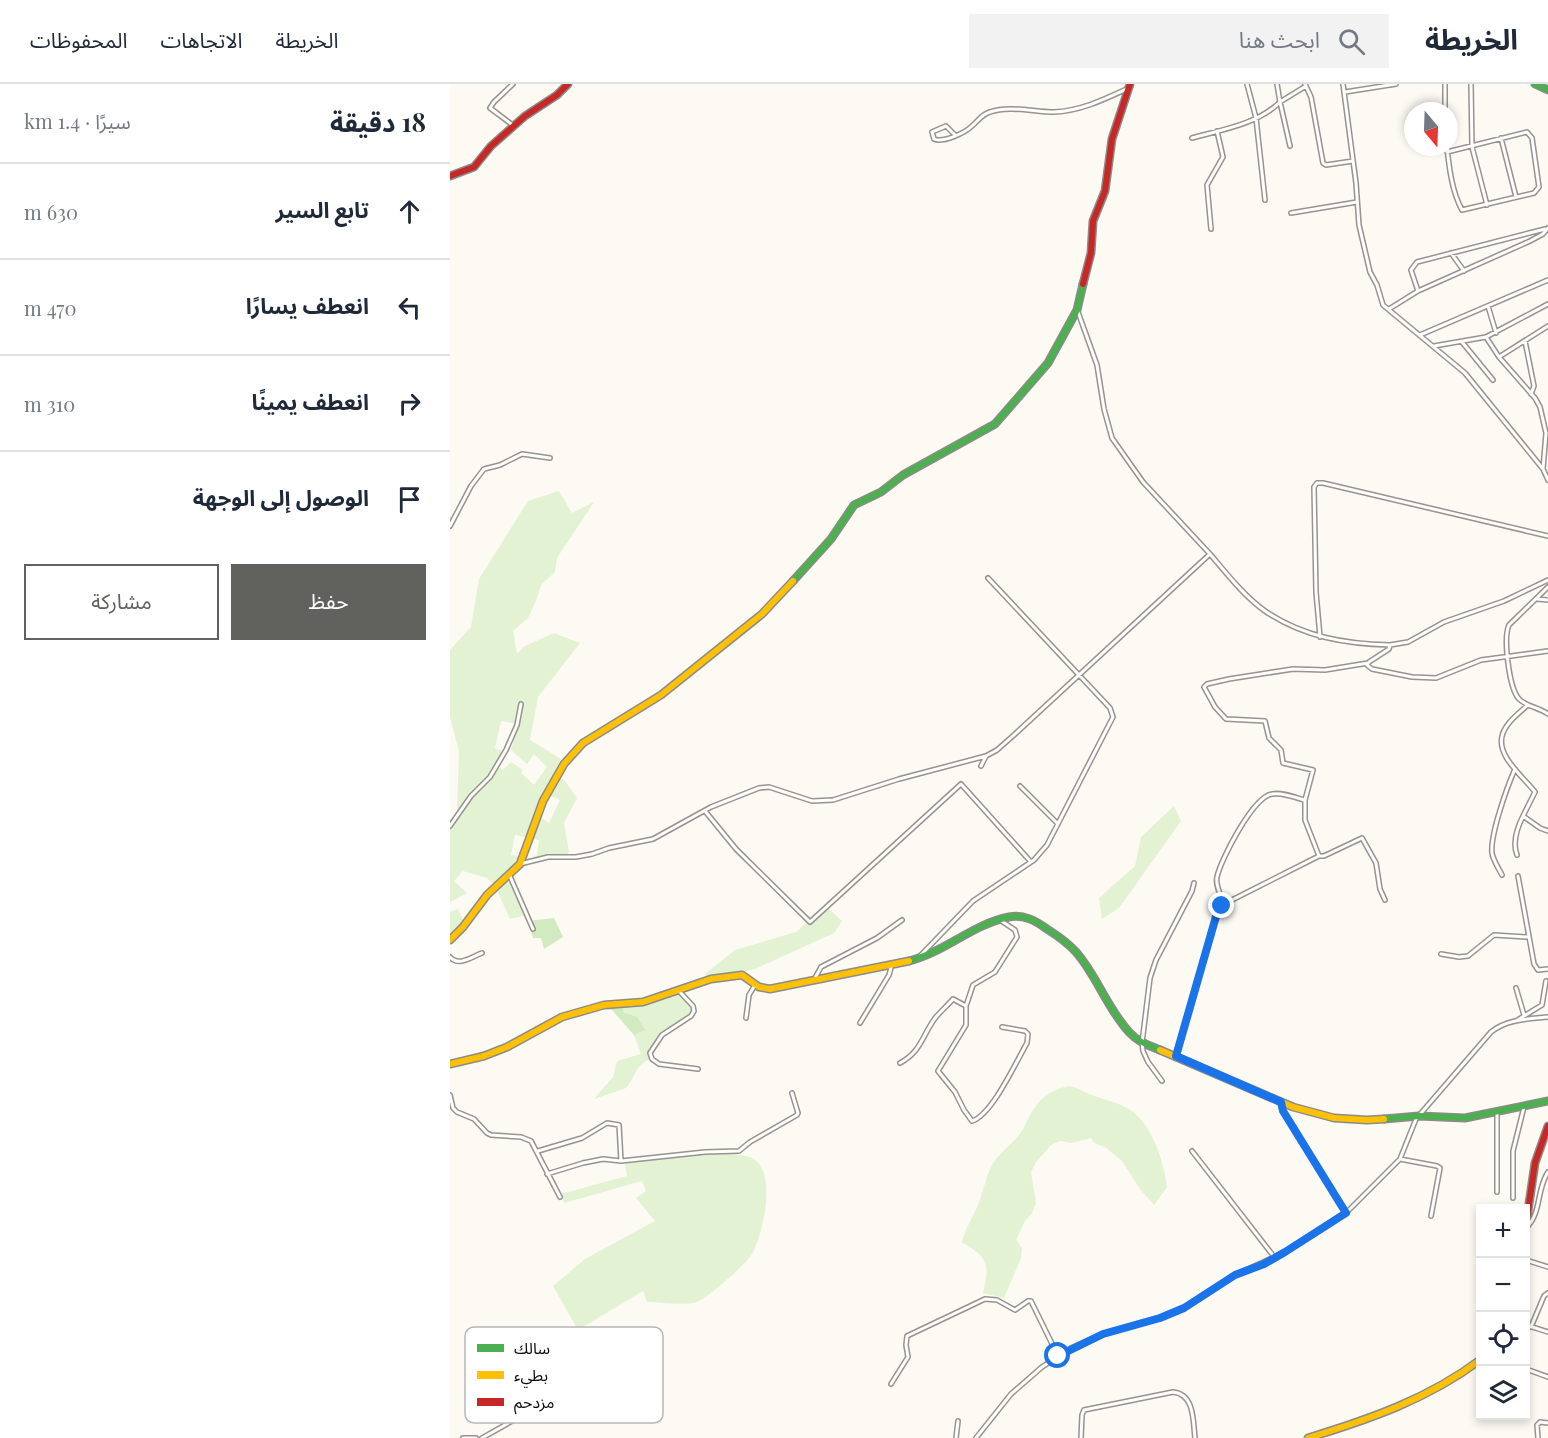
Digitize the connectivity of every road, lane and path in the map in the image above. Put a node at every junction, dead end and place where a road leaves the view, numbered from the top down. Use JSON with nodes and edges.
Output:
{"nodes":[{"id":1,"x":513,"y":84,"type":"edge"},
{"id":2,"x":568,"y":84,"type":"edge"},
{"id":3,"x":1246,"y":84,"type":"edge"},
{"id":4,"x":1277,"y":84,"type":"edge"},
{"id":5,"x":1343,"y":84,"type":"edge"},
{"id":6,"x":1396,"y":84,"type":"edge"},
{"id":7,"x":1445,"y":84,"type":"edge"},
{"id":8,"x":1471,"y":84,"type":"edge"},
{"id":9,"x":1534,"y":84,"type":"edge"},
{"id":10,"x":1306,"y":85,"type":"edge"},
{"id":11,"x":1129,"y":86,"type":"edge"},
{"id":12,"x":1546,"y":87,"type":"edge"},
{"id":13,"x":1345,"y":92,"type":"junction"},
{"id":14,"x":1280,"y":102,"type":"junction"},
{"id":15,"x":1445,"y":102,"type":"edge"},
{"id":16,"x":1256,"y":118,"type":"junction"},
{"id":17,"x":514,"y":126,"type":"junction"},
{"id":18,"x":1217,"y":131,"type":"junction"},
{"id":19,"x":956,"y":135,"type":"junction"},
{"id":20,"x":1192,"y":138,"type":"dead end"},
{"id":21,"x":1501,"y":138,"type":"junction"},
{"id":22,"x":1290,"y":146,"type":"dead end"},
{"id":23,"x":1472,"y":147,"type":"junction"},
{"id":24,"x":1458,"y":150,"type":"edge"},
{"id":25,"x":1449,"y":156,"type":"edge"},
{"id":26,"x":1353,"y":161,"type":"junction"},
{"id":27,"x":450,"y":176,"type":"edge"},
{"id":28,"x":1516,"y":197,"type":"junction"},
{"id":29,"x":1265,"y":200,"type":"dead end"},
{"id":30,"x":1357,"y":202,"type":"junction"},
{"id":31,"x":1487,"y":205,"type":"junction"},
{"id":32,"x":1291,"y":213,"type":"dead end"},
{"id":33,"x":1211,"y":229,"type":"dead end"},
{"id":34,"x":1547,"y":229,"type":"edge"},
{"id":35,"x":1523,"y":235,"type":"junction"},
{"id":36,"x":1530,"y":241,"type":"junction"},
{"id":37,"x":1451,"y":253,"type":"junction"},
{"id":38,"x":1464,"y":271,"type":"junction"},
{"id":39,"x":1548,"y":280,"type":"edge"},
{"id":40,"x":1418,"y":291,"type":"junction"},
{"id":41,"x":1548,"y":304,"type":"edge"},
{"id":42,"x":1488,"y":306,"type":"junction"},
{"id":43,"x":1389,"y":309,"type":"junction"},
{"id":44,"x":1077,"y":310,"type":"junction"},
{"id":45,"x":1548,"y":326,"type":"edge"},
{"id":46,"x":1496,"y":333,"type":"junction"},
{"id":47,"x":1419,"y":336,"type":"junction"},
{"id":48,"x":1486,"y":337,"type":"junction"},
{"id":49,"x":1525,"y":340,"type":"junction"},
{"id":50,"x":1462,"y":342,"type":"junction"},
{"id":51,"x":1434,"y":346,"type":"junction"},
{"id":52,"x":1499,"y":357,"type":"junction"},
{"id":53,"x":1493,"y":380,"type":"dead end"},
{"id":54,"x":1532,"y":394,"type":"junction"},
{"id":55,"x":550,"y":458,"type":"dead end"},
{"id":56,"x":1543,"y":469,"type":"junction"},
{"id":57,"x":1547,"y":477,"type":"edge"},
{"id":58,"x":450,"y":526,"type":"edge"},
{"id":59,"x":1548,"y":536,"type":"edge"},
{"id":60,"x":1210,"y":554,"type":"junction"},
{"id":61,"x":988,"y":578,"type":"dead end"},
{"id":62,"x":1548,"y":580,"type":"edge"},
{"id":63,"x":1548,"y":587,"type":"edge"},
{"id":64,"x":1536,"y":598,"type":"junction"},
{"id":65,"x":1548,"y":600,"type":"edge"},
{"id":66,"x":1320,"y":637,"type":"junction"},
{"id":67,"x":1390,"y":645,"type":"junction"},
{"id":68,"x":1548,"y":651,"type":"edge"},
{"id":69,"x":1507,"y":655,"type":"junction"},
{"id":70,"x":1368,"y":663,"type":"junction"},
{"id":71,"x":1078,"y":674,"type":"junction"},
{"id":72,"x":521,"y":704,"type":"dead end"},
{"id":73,"x":1528,"y":705,"type":"junction"},
{"id":74,"x":1548,"y":714,"type":"edge"},
{"id":75,"x":986,"y":756,"type":"junction"},
{"id":76,"x":981,"y":766,"type":"dead end"},
{"id":77,"x":1515,"y":768,"type":"junction"},
{"id":78,"x":1020,"y":786,"type":"dead end"},
{"id":79,"x":1305,"y":800,"type":"junction"},
{"id":80,"x":704,"y":811,"type":"junction"},
{"id":81,"x":1523,"y":816,"type":"junction"},
{"id":82,"x":1058,"y":824,"type":"junction"},
{"id":83,"x":450,"y":826,"type":"edge"},
{"id":84,"x":1548,"y":831,"type":"edge"},
{"id":85,"x":1517,"y":855,"type":"dead end"},
{"id":86,"x":1319,"y":856,"type":"junction"},
{"id":87,"x":1031,"y":862,"type":"junction"},
{"id":88,"x":520,"y":864,"type":"junction"},
{"id":89,"x":509,"y":874,"type":"junction"},
{"id":90,"x":1502,"y":875,"type":"dead end"},
{"id":91,"x":1518,"y":876,"type":"dead end"},
{"id":92,"x":1194,"y":884,"type":"dead end"},
{"id":93,"x":1385,"y":900,"type":"dead end"},
{"id":94,"x":1224,"y":904,"type":"junction"},
{"id":95,"x":902,"y":920,"type":"dead end"},
{"id":96,"x":1000,"y":920,"type":"junction"},
{"id":97,"x":533,"y":929,"type":"dead end"},
{"id":98,"x":1528,"y":937,"type":"junction"},
{"id":99,"x":450,"y":940,"type":"edge"},
{"id":100,"x":482,"y":953,"type":"dead end"},
{"id":101,"x":1441,"y":954,"type":"dead end"},
{"id":102,"x":450,"y":957,"type":"edge"},
{"id":103,"x":918,"y":959,"type":"junction"},
{"id":104,"x":892,"y":963,"type":"junction"},
{"id":105,"x":1548,"y":969,"type":"edge"},
{"id":106,"x":814,"y":980,"type":"junction"},
{"id":107,"x":1546,"y":981,"type":"dead end"},
{"id":108,"x":755,"y":985,"type":"junction"},
{"id":109,"x":1516,"y":988,"type":"dead end"},
{"id":110,"x":679,"y":991,"type":"junction"},
{"id":111,"x":966,"y":1006,"type":"junction"},
{"id":112,"x":1524,"y":1015,"type":"junction"},
{"id":113,"x":1548,"y":1017,"type":"edge"},
{"id":114,"x":746,"y":1018,"type":"dead end"},
{"id":115,"x":1516,"y":1021,"type":"junction"},
{"id":116,"x":860,"y":1023,"type":"dead end"},
{"id":117,"x":1002,"y":1027,"type":"dead end"},
{"id":118,"x":1142,"y":1043,"type":"junction"},
{"id":119,"x":1176,"y":1056,"type":"junction"},
{"id":120,"x":450,"y":1064,"type":"edge"},
{"id":121,"x":900,"y":1064,"type":"dead end"},
{"id":122,"x":698,"y":1069,"type":"dead end"},
{"id":123,"x":1162,"y":1081,"type":"dead end"},
{"id":124,"x":792,"y":1093,"type":"dead end"},
{"id":125,"x":450,"y":1095,"type":"edge"},
{"id":126,"x":1548,"y":1101,"type":"edge"},
{"id":127,"x":1281,"y":1102,"type":"junction"},
{"id":128,"x":1524,"y":1107,"type":"junction"},
{"id":129,"x":1497,"y":1112,"type":"junction"},
{"id":130,"x":1419,"y":1116,"type":"junction"},
{"id":131,"x":1548,"y":1126,"type":"edge"},
{"id":132,"x":538,"y":1151,"type":"junction"},
{"id":133,"x":1192,"y":1151,"type":"dead end"},
{"id":134,"x":1400,"y":1159,"type":"junction"},
{"id":135,"x":621,"y":1161,"type":"junction"},
{"id":136,"x":1548,"y":1172,"type":"edge"},
{"id":137,"x":547,"y":1174,"type":"junction"},
{"id":138,"x":1497,"y":1192,"type":"dead end"},
{"id":139,"x":560,"y":1197,"type":"dead end"},
{"id":140,"x":1513,"y":1197,"type":"dead end"},
{"id":141,"x":1529,"y":1204,"type":"edge"},
{"id":142,"x":1346,"y":1213,"type":"junction"},
{"id":143,"x":1431,"y":1216,"type":"dead end"},
{"id":144,"x":1530,"y":1221,"type":"edge"},
{"id":145,"x":1275,"y":1258,"type":"junction"},
{"id":146,"x":1530,"y":1261,"type":"edge"},
{"id":147,"x":1548,"y":1267,"type":"edge"},
{"id":148,"x":1548,"y":1293,"type":"edge"},
{"id":149,"x":1531,"y":1327,"type":"joint"},
{"id":150,"x":1548,"y":1332,"type":"edge"},
{"id":151,"x":1058,"y":1356,"type":"junction"},
{"id":152,"x":1476,"y":1363,"type":"edge"},
{"id":153,"x":1530,"y":1370,"type":"edge"},
{"id":154,"x":1548,"y":1377,"type":"edge"},
{"id":155,"x":891,"y":1384,"type":"dead end"},
{"id":156,"x":958,"y":1421,"type":"dead end"},
{"id":157,"x":509,"y":1423,"type":"edge"},
{"id":158,"x":1548,"y":1423,"type":"edge"},
{"id":159,"x":463,"y":1438,"type":"edge"},
{"id":160,"x":476,"y":1438,"type":"edge"},
{"id":161,"x":482,"y":1438,"type":"edge"},
{"id":162,"x":956,"y":1438,"type":"edge"},
{"id":163,"x":976,"y":1438,"type":"edge"},
{"id":164,"x":1081,"y":1438,"type":"edge"},
{"id":165,"x":1195,"y":1438,"type":"edge"},
{"id":166,"x":1308,"y":1438,"type":"edge"},
{"id":167,"x":1538,"y":1438,"type":"edge"}],
"edges":[{"from":1,"to":17,"type":"street"},
{"from":2,"to":17,"type":"street"},
{"from":3,"to":16,"type":"street"},
{"from":4,"to":14,"type":"street"},
{"from":5,"to":13,"type":"street"},
{"from":6,"to":13,"type":"street"},
{"from":7,"to":15,"type":"street"},
{"from":8,"to":23,"type":"street"},
{"from":9,"to":12,"type":"street"},
{"from":10,"to":14,"type":"street"},
{"from":10,"to":26,"type":"street"},
{"from":11,"to":19,"type":"street"},
{"from":11,"to":44,"type":"street"},
{"from":13,"to":26,"type":"street"},
{"from":14,"to":16,"type":"street"},
{"from":14,"to":22,"type":"street"},
{"from":16,"to":18,"type":"street"},
{"from":16,"to":29,"type":"street"},
{"from":17,"to":27,"type":"street"},
{"from":18,"to":20,"type":"street"},
{"from":18,"to":33,"type":"street"},
{"from":19,"to":19,"type":"street"},
{"from":21,"to":23,"type":"street"},
{"from":21,"to":28,"type":"street"},
{"from":21,"to":28,"type":"street"},
{"from":23,"to":24,"type":"street"},
{"from":23,"to":31,"type":"street"},
{"from":25,"to":31,"type":"street"},
{"from":26,"to":30,"type":"street"},
{"from":28,"to":31,"type":"street"},
{"from":30,"to":32,"type":"street"},
{"from":30,"to":43,"type":"street"},
{"from":34,"to":35,"type":"street"},
{"from":34,"to":36,"type":"street"},
{"from":35,"to":36,"type":"street"},
{"from":35,"to":37,"type":"street"},
{"from":36,"to":38,"type":"street"},
{"from":37,"to":38,"type":"street"},
{"from":37,"to":40,"type":"street"},
{"from":38,"to":40,"type":"street"},
{"from":39,"to":42,"type":"street"},
{"from":40,"to":43,"type":"street"},
{"from":41,"to":46,"type":"street"},
{"from":42,"to":46,"type":"street"},
{"from":42,"to":47,"type":"street"},
{"from":43,"to":47,"type":"street"},
{"from":44,"to":60,"type":"street"},
{"from":44,"to":88,"type":"street"},
{"from":45,"to":49,"type":"street"},
{"from":46,"to":48,"type":"street"},
{"from":47,"to":51,"type":"street"},
{"from":48,"to":50,"type":"street"},
{"from":48,"to":52,"type":"street"},
{"from":49,"to":52,"type":"street"},
{"from":49,"to":54,"type":"street"},
{"from":50,"to":51,"type":"street"},
{"from":50,"to":53,"type":"street"},
{"from":51,"to":56,"type":"street"},
{"from":52,"to":54,"type":"street"},
{"from":54,"to":56,"type":"street"},
{"from":55,"to":58,"type":"street"},
{"from":56,"to":57,"type":"street"},
{"from":59,"to":66,"type":"street"},
{"from":60,"to":66,"type":"street"},
{"from":60,"to":71,"type":"street"},
{"from":61,"to":71,"type":"street"},
{"from":62,"to":67,"type":"street"},
{"from":63,"to":64,"type":"street"},
{"from":64,"to":65,"type":"street"},
{"from":64,"to":69,"type":"street"},
{"from":66,"to":67,"type":"street"},
{"from":67,"to":70,"type":"street"},
{"from":68,"to":69,"type":"street"},
{"from":69,"to":70,"type":"street"},
{"from":69,"to":73,"type":"street"},
{"from":70,"to":79,"type":"street"},
{"from":71,"to":75,"type":"street"},
{"from":71,"to":82,"type":"street"},
{"from":72,"to":83,"type":"street"},
{"from":73,"to":74,"type":"street"},
{"from":73,"to":77,"type":"street"},
{"from":75,"to":76,"type":"street"},
{"from":75,"to":80,"type":"street"},
{"from":77,"to":81,"type":"street"},
{"from":77,"to":90,"type":"street"},
{"from":78,"to":82,"type":"street"},
{"from":79,"to":86,"type":"street"},
{"from":79,"to":94,"type":"street"},
{"from":80,"to":87,"type":"street"},
{"from":80,"to":88,"type":"street"},
{"from":81,"to":84,"type":"street"},
{"from":81,"to":85,"type":"street"},
{"from":82,"to":87,"type":"street"},
{"from":86,"to":93,"type":"street"},
{"from":86,"to":94,"type":"street"},
{"from":87,"to":103,"type":"street"},
{"from":88,"to":89,"type":"street"},
{"from":89,"to":97,"type":"street"},
{"from":89,"to":99,"type":"street"},
{"from":91,"to":98,"type":"street"},
{"from":92,"to":118,"type":"street"},
{"from":94,"to":119,"type":"street"},
{"from":95,"to":106,"type":"street"},
{"from":96,"to":103,"type":"street"},
{"from":96,"to":111,"type":"street"},
{"from":96,"to":118,"type":"street"},
{"from":98,"to":101,"type":"street"},
{"from":98,"to":105,"type":"street"},
{"from":100,"to":102,"type":"street"},
{"from":103,"to":104,"type":"street"},
{"from":104,"to":106,"type":"street"},
{"from":104,"to":116,"type":"street"},
{"from":106,"to":108,"type":"street"},
{"from":107,"to":112,"type":"street"},
{"from":108,"to":110,"type":"street"},
{"from":108,"to":114,"type":"street"},
{"from":109,"to":112,"type":"street"},
{"from":110,"to":120,"type":"street"},
{"from":110,"to":122,"type":"street"},
{"from":111,"to":117,"type":"street"},
{"from":111,"to":121,"type":"street"},
{"from":112,"to":115,"type":"street"},
{"from":113,"to":115,"type":"street"},
{"from":115,"to":130,"type":"street"},
{"from":118,"to":119,"type":"street"},
{"from":118,"to":123,"type":"street"},
{"from":119,"to":127,"type":"street"},
{"from":124,"to":135,"type":"street"},
{"from":125,"to":132,"type":"street"},
{"from":126,"to":128,"type":"street"},
{"from":127,"to":130,"type":"street"},
{"from":127,"to":142,"type":"street"},
{"from":128,"to":129,"type":"street"},
{"from":128,"to":140,"type":"street"},
{"from":129,"to":130,"type":"street"},
{"from":129,"to":138,"type":"street"},
{"from":130,"to":134,"type":"street"},
{"from":131,"to":141,"type":"street"},
{"from":132,"to":135,"type":"street"},
{"from":132,"to":137,"type":"street"},
{"from":133,"to":145,"type":"street"},
{"from":134,"to":142,"type":"street"},
{"from":134,"to":143,"type":"street"},
{"from":135,"to":137,"type":"street"},
{"from":136,"to":144,"type":"street"},
{"from":137,"to":139,"type":"street"},
{"from":142,"to":145,"type":"street"},
{"from":145,"to":151,"type":"street"},
{"from":146,"to":147,"type":"street"},
{"from":148,"to":149,"type":"street"},
{"from":149,"to":150,"type":"street"},
{"from":151,"to":155,"type":"street"},
{"from":151,"to":163,"type":"street"},
{"from":152,"to":166,"type":"street"},
{"from":153,"to":154,"type":"street"},
{"from":156,"to":162,"type":"street"},
{"from":157,"to":161,"type":"street"},
{"from":158,"to":167,"type":"street"},
{"from":159,"to":160,"type":"street"},
{"from":164,"to":165,"type":"street"}]}
